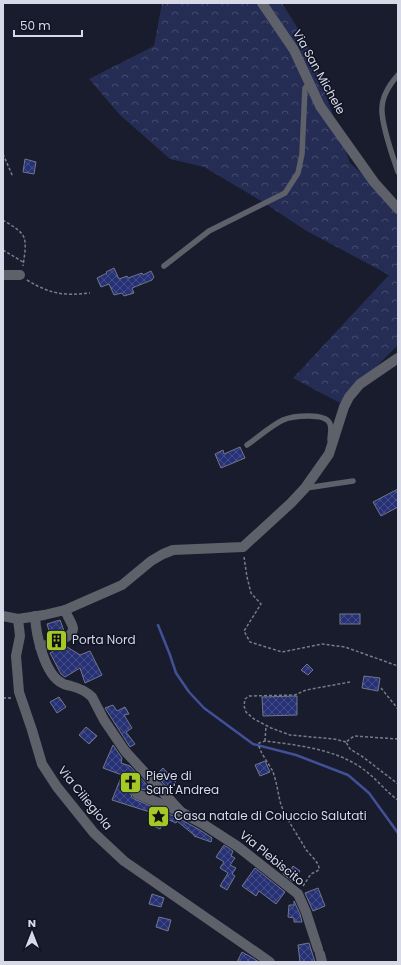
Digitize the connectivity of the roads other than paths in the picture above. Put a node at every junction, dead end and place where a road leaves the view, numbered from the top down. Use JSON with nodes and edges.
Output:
{"nodes":[{"id":1,"x":262,"y":3,"type":"edge"},
{"id":2,"x":398,"y":75,"type":"edge"},
{"id":3,"x":310,"y":84,"type":"junction"},
{"id":4,"x":398,"y":172,"type":"edge"},
{"id":5,"x":398,"y":209,"type":"edge"},
{"id":6,"x":164,"y":266,"type":"dead end"},
{"id":7,"x":3,"y":274,"type":"edge"},
{"id":8,"x":20,"y":275,"type":"road end"},
{"id":9,"x":398,"y":358,"type":"edge"},
{"id":10,"x":247,"y":445,"type":"dead end"},
{"id":11,"x":330,"y":448,"type":"junction"},
{"id":12,"x":353,"y":481,"type":"dead end"},
{"id":13,"x":305,"y":488,"type":"junction"},
{"id":14,"x":65,"y":610,"type":"junction"},
{"id":15,"x":3,"y":616,"type":"edge"},
{"id":16,"x":35,"y":616,"type":"junction"},
{"id":17,"x":18,"y":619,"type":"junction"},
{"id":18,"x":40,"y":647,"type":"junction"},
{"id":19,"x":137,"y":794,"type":"dead end"},
{"id":20,"x":181,"y":812,"type":"junction"},
{"id":21,"x":320,"y":955,"type":"edge"},
{"id":22,"x":270,"y":962,"type":"edge"}],
"edges":[{"from":1,"to":3,"type":"street","name":"Via San Michele"},
{"from":2,"to":4,"type":"lane"},
{"from":3,"to":5,"type":"street","name":"Via San Michele"},
{"from":3,"to":6,"type":"lane"},
{"from":7,"to":8,"type":"street"},
{"from":9,"to":11,"type":"street"},
{"from":10,"to":11,"type":"lane"},
{"from":11,"to":13,"type":"street"},
{"from":12,"to":13,"type":"lane"},
{"from":13,"to":14,"type":"street"},
{"from":14,"to":16,"type":"street"},
{"from":14,"to":18,"type":"street"},
{"from":15,"to":17,"type":"street"},
{"from":16,"to":17,"type":"street"},
{"from":16,"to":18,"type":"street"},
{"from":17,"to":22,"type":"street","name":"Via Ciliegiola"},
{"from":18,"to":20,"type":"street"},
{"from":19,"to":20,"type":"street"},
{"from":20,"to":21,"type":"street","name":"Via Plebiscito"}]}
